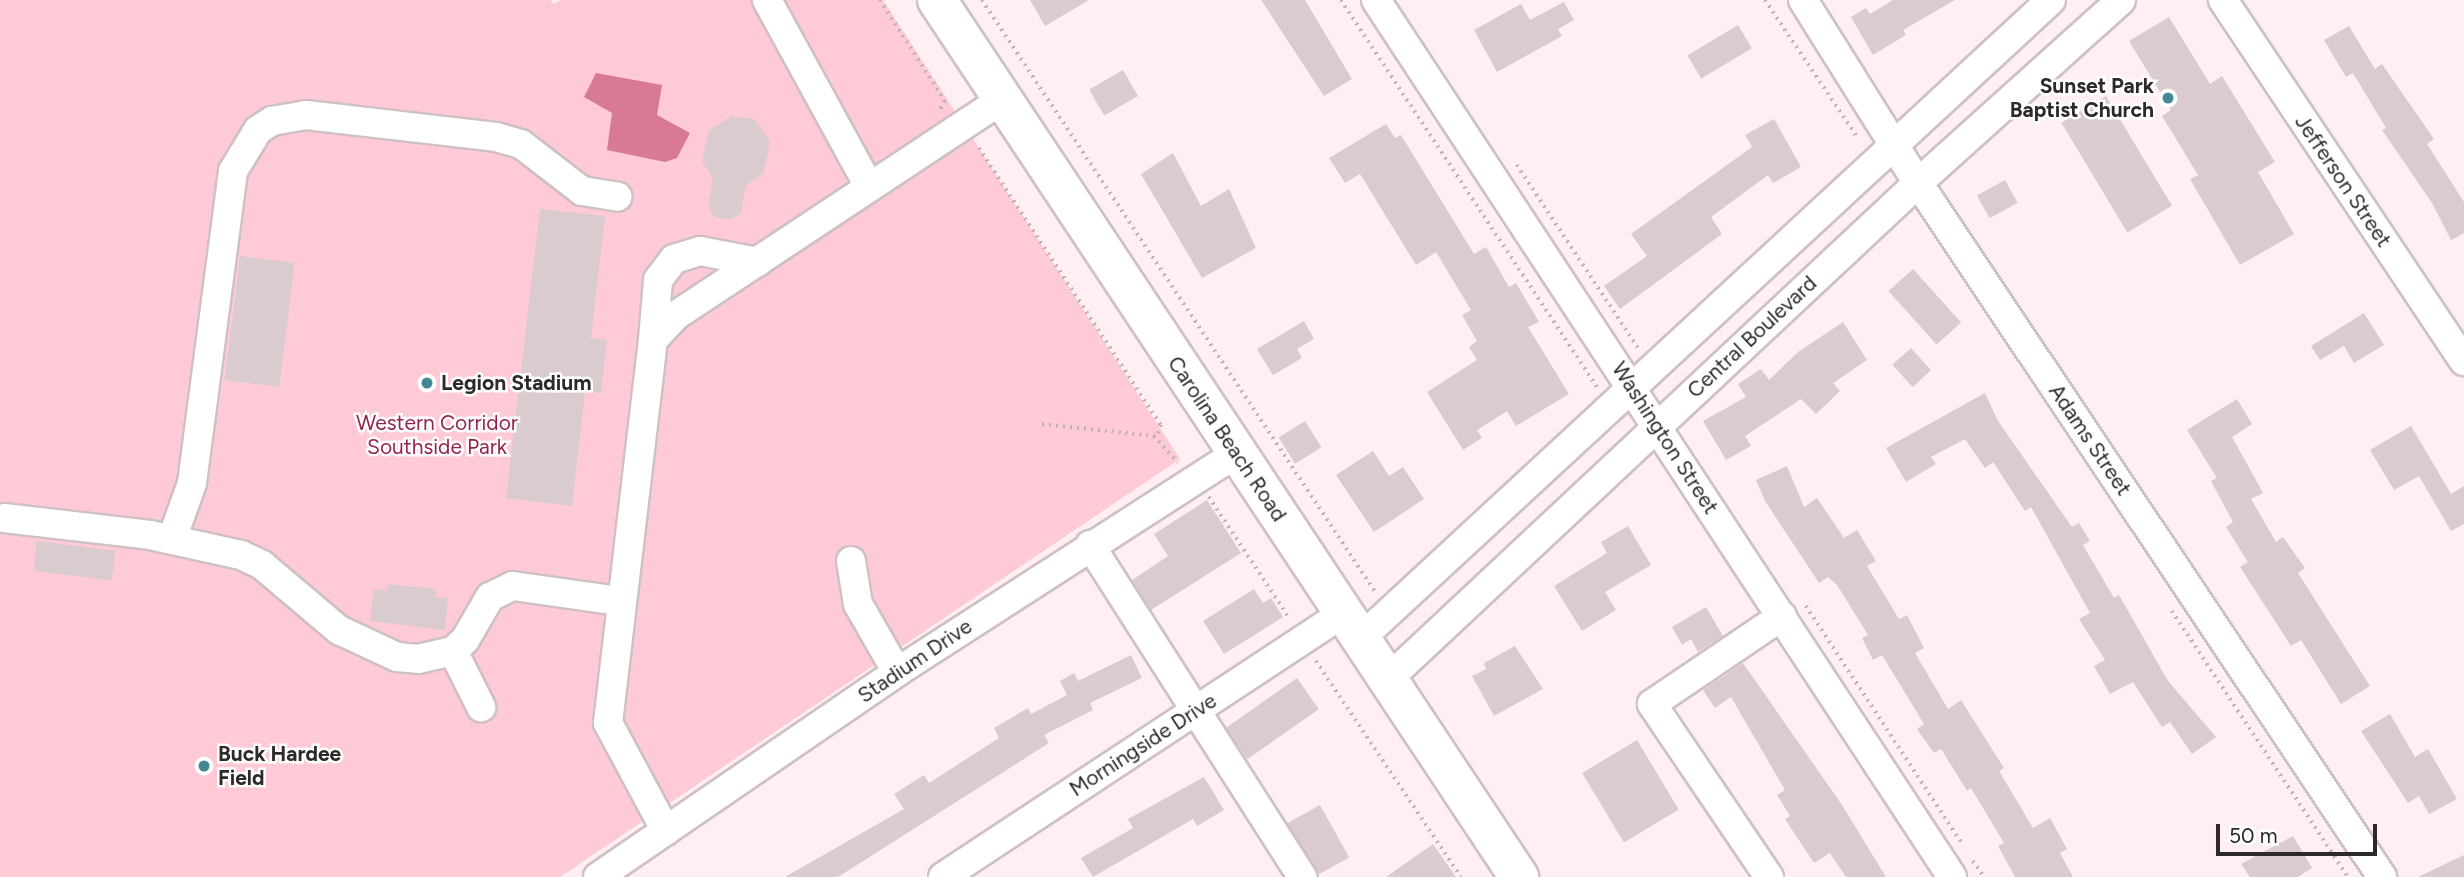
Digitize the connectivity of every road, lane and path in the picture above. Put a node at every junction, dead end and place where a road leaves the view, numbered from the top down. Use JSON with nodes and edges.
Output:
{"nodes":[{"id":1,"x":767,"y":0,"type":"edge"},
{"id":2,"x":937,"y":0,"type":"edge"},
{"id":3,"x":982,"y":0,"type":"edge"},
{"id":4,"x":1341,"y":0,"type":"edge"},
{"id":5,"x":1376,"y":0,"type":"edge"},
{"id":6,"x":1765,"y":0,"type":"edge"},
{"id":7,"x":1803,"y":0,"type":"edge"},
{"id":8,"x":2051,"y":0,"type":"edge"},
{"id":9,"x":2122,"y":0,"type":"edge"},
{"id":10,"x":2222,"y":0,"type":"edge"},
{"id":11,"x":1001,"y":100,"type":"junction"},
{"id":12,"x":1894,"y":142,"type":"junction"},
{"id":13,"x":979,"y":148,"type":"dead end"},
{"id":14,"x":1865,"y":148,"type":"dead end"},
{"id":15,"x":1514,"y":161,"type":"dead end"},
{"id":16,"x":1918,"y":183,"type":"junction"},
{"id":17,"x":869,"y":186,"type":"junction"},
{"id":18,"x":618,"y":197,"type":"dead end"},
{"id":19,"x":758,"y":262,"type":"junction"},
{"id":20,"x":653,"y":340,"type":"junction"},
{"id":21,"x":1651,"y":342,"type":"dead end"},
{"id":22,"x":2464,"y":361,"type":"edge"},
{"id":23,"x":1631,"y":386,"type":"junction"},
{"id":24,"x":1590,"y":400,"type":"dead end"},
{"id":25,"x":1042,"y":424,"type":"dead end"},
{"id":26,"x":1657,"y":425,"type":"junction"},
{"id":27,"x":1157,"y":438,"type":"junction"},
{"id":28,"x":1237,"y":453,"type":"junction"},
{"id":29,"x":1179,"y":464,"type":"dead end"},
{"id":30,"x":1206,"y":493,"type":"dead end"},
{"id":31,"x":4,"y":519,"type":"dead end"},
{"id":32,"x":172,"y":539,"type":"junction"},
{"id":33,"x":1090,"y":545,"type":"junction"},
{"id":34,"x":851,"y":561,"type":"dead end"},
{"id":35,"x":1386,"y":588,"type":"dead end"},
{"id":36,"x":620,"y":601,"type":"junction"},
{"id":37,"x":2171,"y":609,"type":"dead end"},
{"id":38,"x":1782,"y":617,"type":"junction"},
{"id":39,"x":1293,"y":624,"type":"dead end"},
{"id":40,"x":1351,"y":626,"type":"junction"},
{"id":41,"x":453,"y":650,"type":"junction"},
{"id":42,"x":1315,"y":660,"type":"dead end"},
{"id":43,"x":897,"y":672,"type":"junction"},
{"id":44,"x":1387,"y":680,"type":"junction"},
{"id":45,"x":481,"y":707,"type":"dead end"},
{"id":46,"x":1196,"y":711,"type":"junction"},
{"id":47,"x":666,"y":831,"type":"junction"},
{"id":48,"x":598,"y":877,"type":"edge"},
{"id":49,"x":943,"y":877,"type":"edge"},
{"id":50,"x":1302,"y":877,"type":"edge"},
{"id":51,"x":1461,"y":877,"type":"edge"},
{"id":52,"x":1519,"y":877,"type":"edge"},
{"id":53,"x":1769,"y":877,"type":"edge"},
{"id":54,"x":1952,"y":877,"type":"edge"},
{"id":55,"x":2348,"y":877,"type":"edge"},
{"id":56,"x":2382,"y":877,"type":"edge"}],
"edges":[{"from":1,"to":17,"type":"street"},
{"from":2,"to":11,"type":"highway","name":"Carolina Beach Road"},
{"from":3,"to":35,"type":"path"},
{"from":4,"to":24,"type":"path"},
{"from":5,"to":23,"type":"street","name":"Washington Street"},
{"from":6,"to":14,"type":"path"},
{"from":7,"to":12,"type":"street","name":"Adams Street"},
{"from":8,"to":12,"type":"street"},
{"from":9,"to":16,"type":"street","name":"Central Boulevard"},
{"from":10,"to":22,"type":"street","name":"Jefferson Street"},
{"from":11,"to":17,"type":"street"},
{"from":11,"to":28,"type":"highway","name":"Carolina Beach Road"},
{"from":12,"to":16,"type":"street","name":"Adams Street"},
{"from":12,"to":23,"type":"street"},
{"from":13,"to":27,"type":"path"},
{"from":15,"to":21,"type":"path"},
{"from":16,"to":26,"type":"street","name":"Central Boulevard"},
{"from":16,"to":56,"type":"street","name":"Adams Street"},
{"from":17,"to":19,"type":"street"},
{"from":18,"to":32,"type":"street"},
{"from":19,"to":20,"type":"street"},
{"from":19,"to":20,"type":"street"},
{"from":20,"to":36,"type":"street"},
{"from":23,"to":26,"type":"street","name":"Washington Street"},
{"from":23,"to":40,"type":"street"},
{"from":25,"to":27,"type":"path"},
{"from":26,"to":38,"type":"street","name":"Washington Street"},
{"from":26,"to":44,"type":"street","name":"Central Boulevard"},
{"from":27,"to":29,"type":"path"},
{"from":28,"to":33,"type":"street","name":"Stadium Drive"},
{"from":28,"to":40,"type":"highway","name":"Carolina Beach Road"},
{"from":30,"to":39,"type":"path"},
{"from":31,"to":32,"type":"street"},
{"from":32,"to":41,"type":"street"},
{"from":33,"to":43,"type":"street","name":"Stadium Drive"},
{"from":33,"to":46,"type":"street"},
{"from":34,"to":43,"type":"street"},
{"from":36,"to":41,"type":"street"},
{"from":36,"to":47,"type":"street"},
{"from":37,"to":55,"type":"path"},
{"from":38,"to":53,"type":"street"},
{"from":38,"to":54,"type":"street","name":"Washington Street"},
{"from":40,"to":44,"type":"highway","name":"Carolina Beach Road"},
{"from":40,"to":46,"type":"street","name":"Morningside Drive"},
{"from":41,"to":45,"type":"street"},
{"from":42,"to":51,"type":"path"},
{"from":43,"to":47,"type":"street","name":"Stadium Drive"},
{"from":44,"to":52,"type":"highway","name":"Carolina Beach Road"},
{"from":46,"to":49,"type":"street","name":"Morningside Drive"},
{"from":46,"to":50,"type":"street"},
{"from":47,"to":48,"type":"street","name":"Stadium Drive"}]}
